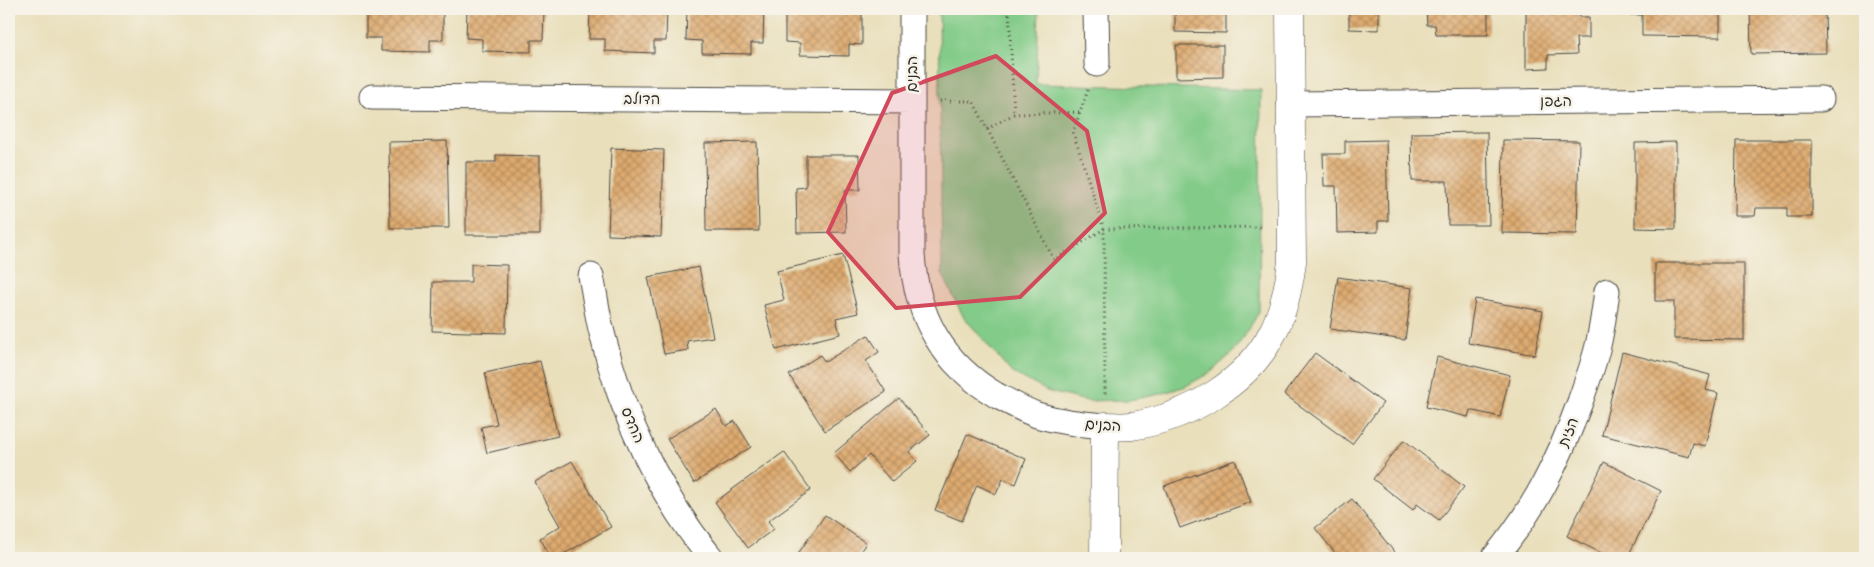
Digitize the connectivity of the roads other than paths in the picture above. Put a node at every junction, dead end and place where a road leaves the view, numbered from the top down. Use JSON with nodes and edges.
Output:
{"nodes":[{"id":1,"x":912,"y":9,"type":"edge"},
{"id":2,"x":1096,"y":9,"type":"edge"},
{"id":3,"x":1290,"y":9,"type":"edge"},
{"id":4,"x":1097,"y":64,"type":"road end"},
{"id":5,"x":372,"y":97,"type":"dead end"},
{"id":6,"x":1821,"y":99,"type":"dead end"},
{"id":7,"x":912,"y":101,"type":"junction"},
{"id":8,"x":1290,"y":104,"type":"junction"},
{"id":9,"x":591,"y":276,"type":"dead end"},
{"id":10,"x":1607,"y":291,"type":"dead end"},
{"id":11,"x":1105,"y":426,"type":"junction"},
{"id":12,"x":711,"y":558,"type":"edge"},
{"id":13,"x":1104,"y":558,"type":"edge"},
{"id":14,"x":1494,"y":558,"type":"edge"}],
"edges":[{"from":1,"to":7,"type":"street","name":"הבנים"},
{"from":2,"to":4,"type":"street"},
{"from":3,"to":8,"type":"main road","name":"הבנים"},
{"from":5,"to":7,"type":"street","name":"הדולב"},
{"from":6,"to":8,"type":"street","name":"הגפן"},
{"from":7,"to":11,"type":"street","name":"הבנים"},
{"from":8,"to":11,"type":"main road","name":"הבנים"},
{"from":9,"to":12,"type":"street","name":"ההדס"},
{"from":10,"to":14,"type":"street","name":"הזית"},
{"from":11,"to":13,"type":"main road"}]}
